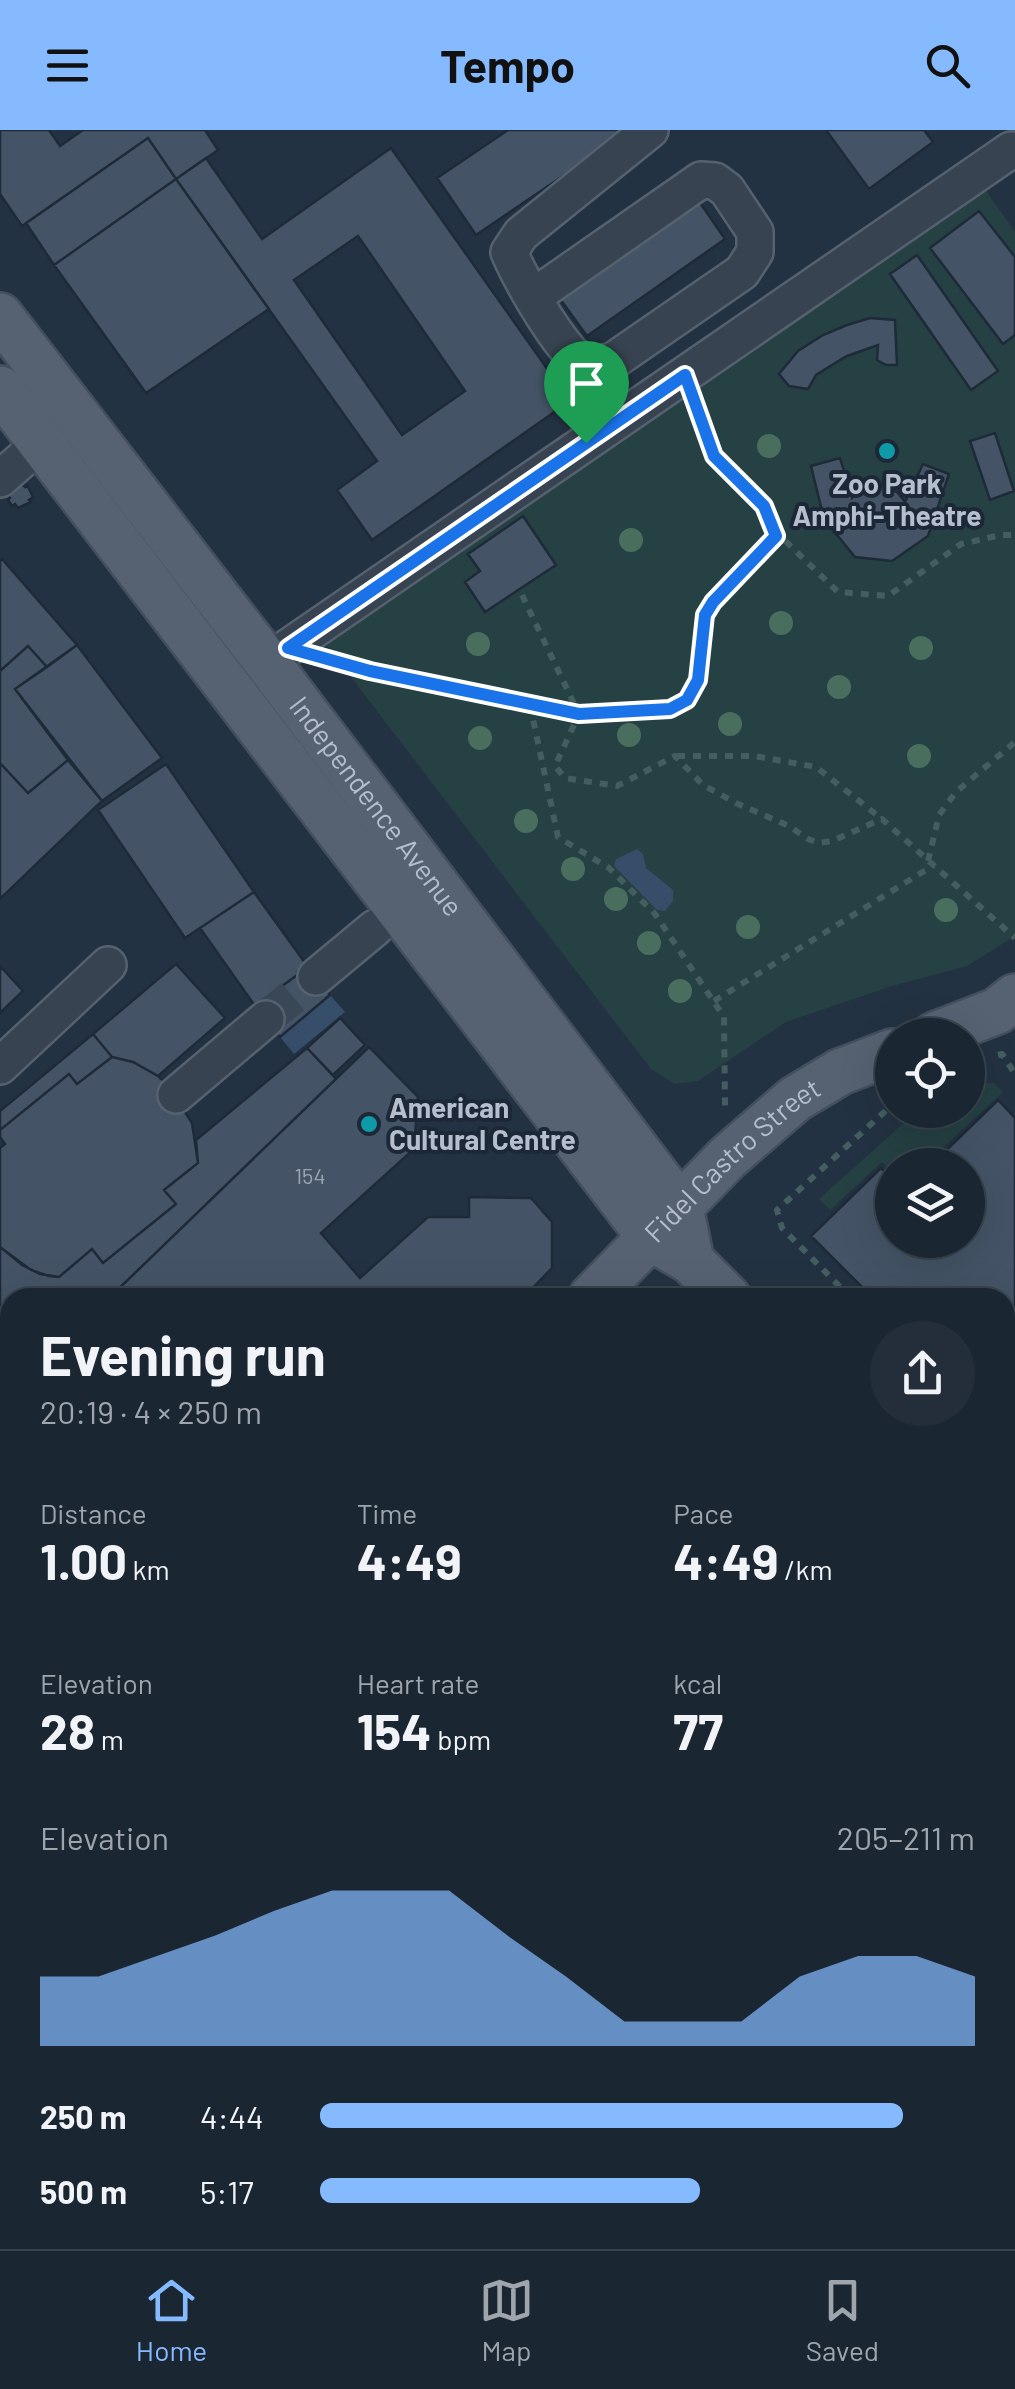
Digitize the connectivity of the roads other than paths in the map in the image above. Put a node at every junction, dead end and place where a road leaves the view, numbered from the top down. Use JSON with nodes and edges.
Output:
{"nodes":[{"id":1,"x":650,"y":130,"type":"edge"},
{"id":2,"x":1007,"y":145,"type":"edge"},
{"id":3,"x":534,"y":297,"type":"junction"},
{"id":4,"x":0,"y":316,"type":"edge"},
{"id":5,"x":0,"y":388,"type":"edge"},
{"id":6,"x":41,"y":443,"type":"junction"},
{"id":7,"x":0,"y":478,"type":"edge"},
{"id":8,"x":278,"y":655,"type":"junction"},
{"id":9,"x":375,"y":928,"type":"dead end"},
{"id":10,"x":108,"y":965,"type":"dead end"},
{"id":11,"x":316,"y":977,"type":"tunnel mouth"},
{"id":12,"x":1015,"y":997,"type":"edge"},
{"id":13,"x":976,"y":1018,"type":"edge"},
{"id":14,"x":266,"y":1019,"type":"tunnel mouth"},
{"id":15,"x":875,"y":1059,"type":"edge"},
{"id":16,"x":0,"y":1066,"type":"edge"},
{"id":17,"x":176,"y":1095,"type":"dead end"},
{"id":18,"x":665,"y":1223,"type":"junction"},
{"id":19,"x":601,"y":1288,"type":"edge"},
{"id":20,"x":718,"y":1288,"type":"edge"}],
"edges":[{"from":1,"to":3,"type":"street"},
{"from":2,"to":8,"type":"street"},
{"from":3,"to":3,"type":"street"},
{"from":4,"to":8,"type":"main road","name":"Independence Avenue"},
{"from":5,"to":6,"type":"main road","name":"Independence Avenue"},
{"from":6,"to":7,"type":"street"},
{"from":6,"to":18,"type":"main road","name":"Independence Avenue"},
{"from":8,"to":18,"type":"main road","name":"Independence Avenue"},
{"from":9,"to":11,"type":"street"},
{"from":10,"to":16,"type":"street"},
{"from":12,"to":13,"type":"main road"},
{"from":14,"to":17,"type":"street"},
{"from":15,"to":18,"type":"main road","name":"Fidel Castro Street"},
{"from":18,"to":19,"type":"main road","name":"Fidel Castro Street"},
{"from":18,"to":20,"type":"main road","name":"Independence Avenue"}]}
